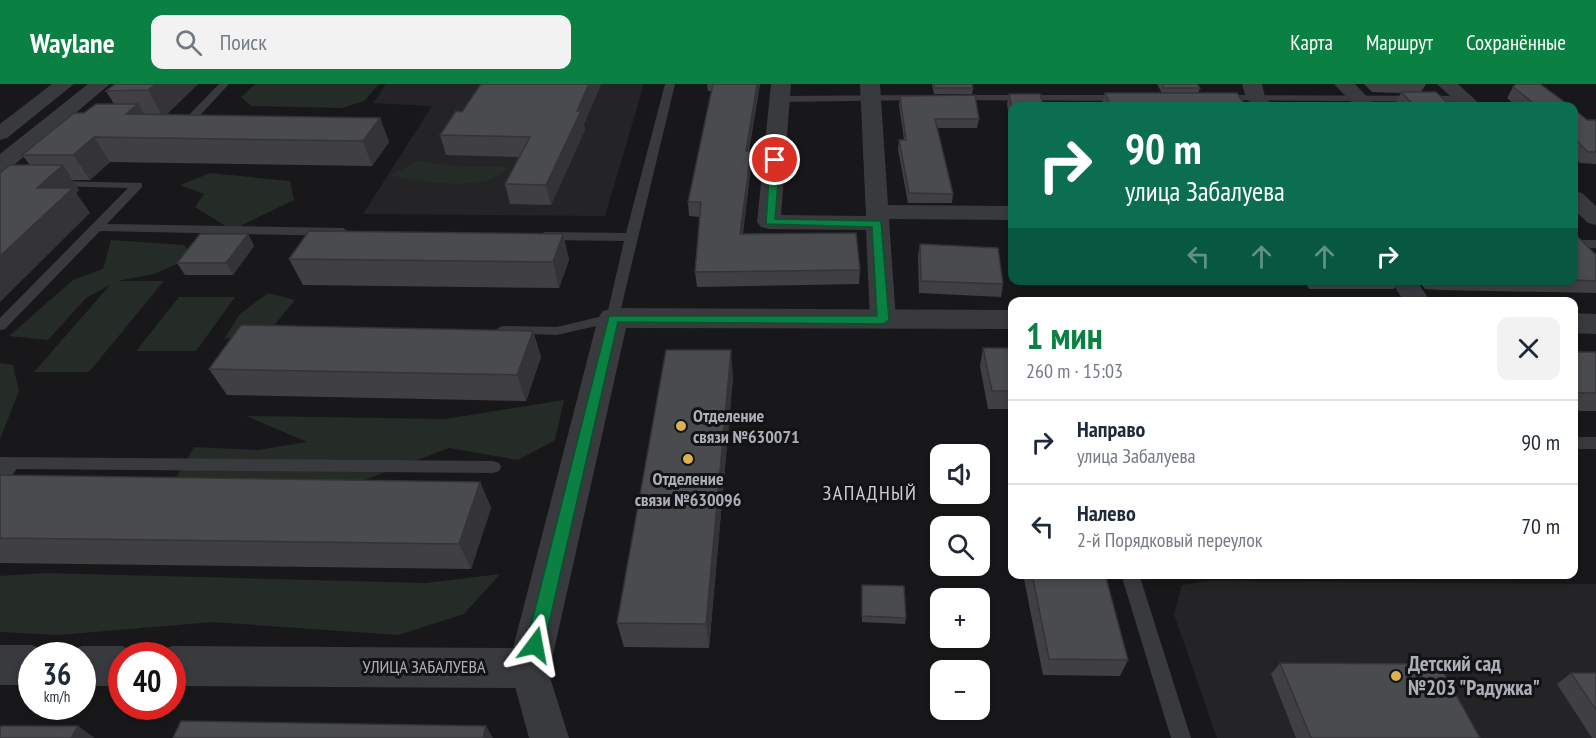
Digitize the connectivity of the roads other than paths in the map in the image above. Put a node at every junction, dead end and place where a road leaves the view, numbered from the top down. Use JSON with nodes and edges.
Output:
{"nodes":[{"id":1,"x":64,"y":84,"type":"edge"},
{"id":2,"x":100,"y":84,"type":"edge"},
{"id":3,"x":224,"y":84,"type":"edge"},
{"id":4,"x":670,"y":84,"type":"edge"},
{"id":5,"x":1344,"y":84,"type":"edge"},
{"id":6,"x":1447,"y":84,"type":"edge"},
{"id":7,"x":781,"y":91,"type":"edge"},
{"id":8,"x":870,"y":91,"type":"edge"},
{"id":9,"x":1257,"y":96,"type":"edge"},
{"id":10,"x":929,"y":98,"type":"edge"},
{"id":11,"x":941,"y":98,"type":"edge"},
{"id":12,"x":1139,"y":98,"type":"edge"},
{"id":13,"x":1209,"y":98,"type":"edge"},
{"id":14,"x":1347,"y":102,"type":"edge"},
{"id":15,"x":1361,"y":102,"type":"edge"},
{"id":16,"x":1466,"y":102,"type":"edge"},
{"id":17,"x":165,"y":122,"type":"edge"},
{"id":18,"x":52,"y":123,"type":"junction"},
{"id":19,"x":75,"y":123,"type":"edge"},
{"id":20,"x":0,"y":134,"type":"edge"},
{"id":21,"x":0,"y":165,"type":"edge"},
{"id":22,"x":46,"y":184,"type":"edge"},
{"id":23,"x":1578,"y":202,"type":"edge"},
{"id":24,"x":1008,"y":213,"type":"edge"},
{"id":25,"x":877,"y":218,"type":"junction"},
{"id":26,"x":1596,"y":218,"type":"edge"},
{"id":27,"x":97,"y":227,"type":"junction"},
{"id":28,"x":361,"y":232,"type":"edge"},
{"id":29,"x":537,"y":235,"type":"edge"},
{"id":30,"x":631,"y":237,"type":"junction"},
{"id":31,"x":1578,"y":244,"type":"edge"},
{"id":32,"x":1596,"y":244,"type":"edge"},
{"id":33,"x":613,"y":318,"type":"junction"},
{"id":34,"x":883,"y":320,"type":"junction"},
{"id":35,"x":1008,"y":321,"type":"edge"},
{"id":36,"x":1578,"y":323,"type":"edge"},
{"id":37,"x":1596,"y":324,"type":"edge"},
{"id":38,"x":0,"y":326,"type":"edge"},
{"id":39,"x":485,"y":330,"type":"edge"},
{"id":40,"x":1578,"y":443,"type":"edge"},
{"id":41,"x":1596,"y":443,"type":"edge"},
{"id":42,"x":6,"y":463,"type":"edge"},
{"id":43,"x":493,"y":467,"type":"dead end"},
{"id":44,"x":0,"y":478,"type":"edge"},
{"id":45,"x":1132,"y":579,"type":"edge"},
{"id":46,"x":0,"y":665,"type":"edge"},
{"id":47,"x":18,"y":665,"type":"edge"},
{"id":48,"x":186,"y":666,"type":"edge"},
{"id":49,"x":529,"y":668,"type":"junction"},
{"id":50,"x":549,"y":738,"type":"edge"},
{"id":51,"x":1181,"y":738,"type":"edge"}],
"edges":[{"from":1,"to":20,"type":"street"},
{"from":2,"to":18,"type":"street"},
{"from":3,"to":17,"type":"lane"},
{"from":4,"to":30,"type":"lane"},
{"from":5,"to":15,"type":"street"},
{"from":6,"to":16,"type":"street"},
{"from":7,"to":8,"type":"lane"},
{"from":7,"to":25,"type":"street"},
{"from":8,"to":10,"type":"lane"},
{"from":8,"to":25,"type":"street"},
{"from":9,"to":13,"type":"lane"},
{"from":9,"to":14,"type":"lane"},
{"from":11,"to":12,"type":"lane"},
{"from":18,"to":19,"type":"lane"},
{"from":18,"to":21,"type":"street"},
{"from":22,"to":27,"type":"lane"},
{"from":23,"to":26,"type":"street"},
{"from":24,"to":25,"type":"street"},
{"from":25,"to":34,"type":"street"},
{"from":27,"to":28,"type":"lane"},
{"from":27,"to":38,"type":"lane"},
{"from":29,"to":30,"type":"lane"},
{"from":30,"to":33,"type":"lane"},
{"from":31,"to":32,"type":"lane"},
{"from":33,"to":34,"type":"street"},
{"from":33,"to":39,"type":"lane"},
{"from":33,"to":49,"type":"street"},
{"from":34,"to":35,"type":"street"},
{"from":36,"to":37,"type":"street"},
{"from":40,"to":41,"type":"lane"},
{"from":42,"to":43,"type":"lane"},
{"from":42,"to":44,"type":"lane"},
{"from":45,"to":51,"type":"lane"},
{"from":46,"to":47,"type":"street"},
{"from":48,"to":49,"type":"street","name":"УЛИЦА ЗАБАЛУЕВА"},
{"from":49,"to":50,"type":"street"}]}
